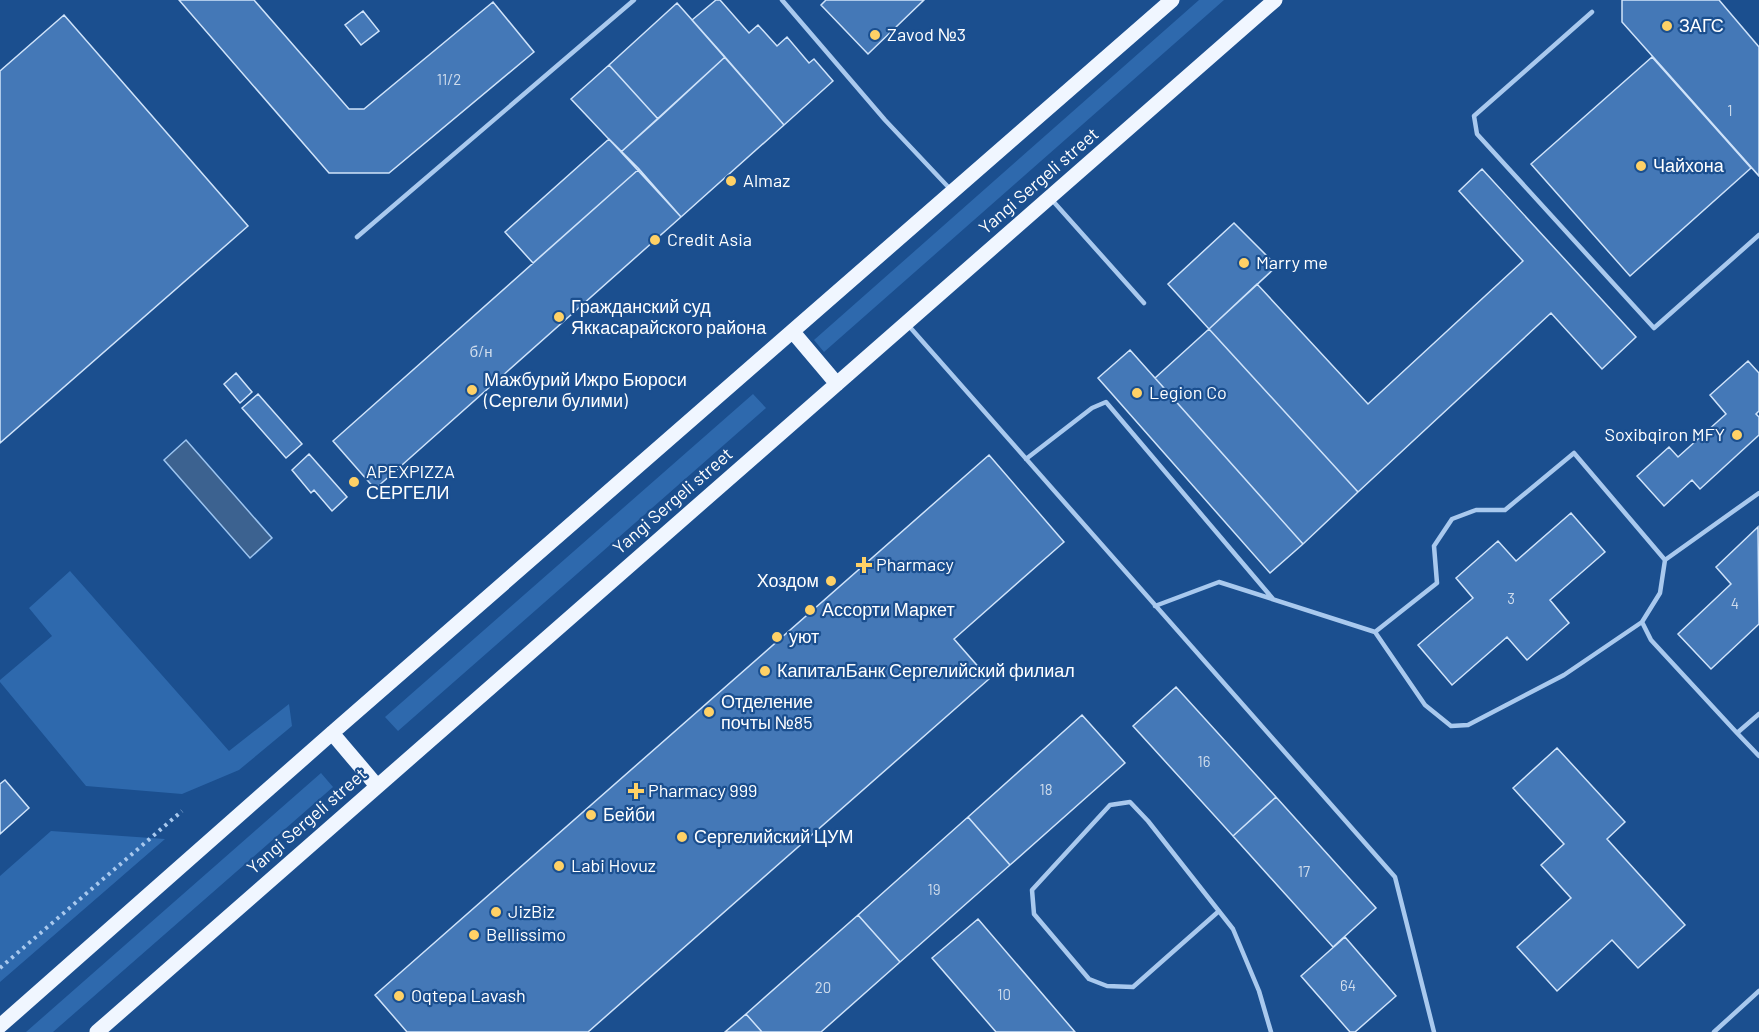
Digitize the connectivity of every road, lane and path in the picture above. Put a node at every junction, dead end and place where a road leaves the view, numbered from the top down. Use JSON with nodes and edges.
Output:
{"nodes":[{"id":1,"x":634,"y":0,"type":"edge"},
{"id":2,"x":782,"y":0,"type":"edge"},
{"id":3,"x":1172,"y":0,"type":"edge"},
{"id":4,"x":1275,"y":0,"type":"edge"},
{"id":5,"x":1592,"y":12,"type":"dead end"},
{"id":6,"x":954,"y":193,"type":"junction"},
{"id":7,"x":1050,"y":198,"type":"junction"},
{"id":8,"x":1759,"y":235,"type":"edge"},
{"id":9,"x":357,"y":237,"type":"dead end"},
{"id":10,"x":1144,"y":303,"type":"dead end"},
{"id":11,"x":907,"y":323,"type":"junction"},
{"id":12,"x":793,"y":332,"type":"junction"},
{"id":13,"x":837,"y":384,"type":"junction"},
{"id":14,"x":1026,"y":459,"type":"junction"},
{"id":15,"x":1759,"y":493,"type":"edge"},
{"id":16,"x":1665,"y":560,"type":"junction"},
{"id":17,"x":1273,"y":599,"type":"junction"},
{"id":18,"x":1155,"y":606,"type":"junction"},
{"id":19,"x":1642,"y":622,"type":"junction"},
{"id":20,"x":1376,"y":632,"type":"junction"},
{"id":21,"x":1759,"y":714,"type":"edge"},
{"id":22,"x":1737,"y":733,"type":"junction"},
{"id":23,"x":332,"y":734,"type":"junction"},
{"id":24,"x":1759,"y":756,"type":"edge"},
{"id":25,"x":377,"y":786,"type":"junction"},
{"id":26,"x":182,"y":811,"type":"dead end"},
{"id":27,"x":1219,"y":911,"type":"junction"},
{"id":28,"x":0,"y":968,"type":"edge"},
{"id":29,"x":1758,"y":995,"type":"edge"},
{"id":30,"x":0,"y":1026,"type":"edge"},
{"id":31,"x":97,"y":1032,"type":"edge"},
{"id":32,"x":1271,"y":1032,"type":"edge"},
{"id":33,"x":1434,"y":1032,"type":"edge"},
{"id":34,"x":1714,"y":1032,"type":"edge"}],
"edges":[{"from":1,"to":9,"type":"lane"},
{"from":2,"to":6,"type":"lane"},
{"from":3,"to":6,"type":"main road"},
{"from":4,"to":7,"type":"main road","name":"Yangi Sergeli street"},
{"from":5,"to":8,"type":"lane"},
{"from":6,"to":12,"type":"main road"},
{"from":7,"to":10,"type":"lane"},
{"from":7,"to":11,"type":"main road","name":"Yangi Sergeli street"},
{"from":11,"to":13,"type":"main road","name":"Yangi Sergeli street"},
{"from":11,"to":14,"type":"lane"},
{"from":12,"to":13,"type":"main road"},
{"from":12,"to":23,"type":"main road"},
{"from":13,"to":25,"type":"main road","name":"Yangi Sergeli street"},
{"from":14,"to":17,"type":"lane"},
{"from":14,"to":18,"type":"lane"},
{"from":15,"to":16,"type":"lane"},
{"from":16,"to":19,"type":"lane"},
{"from":16,"to":20,"type":"lane"},
{"from":17,"to":18,"type":"lane"},
{"from":17,"to":20,"type":"lane"},
{"from":18,"to":33,"type":"lane"},
{"from":19,"to":20,"type":"lane"},
{"from":19,"to":22,"type":"lane"},
{"from":21,"to":22,"type":"lane"},
{"from":22,"to":24,"type":"lane"},
{"from":23,"to":25,"type":"main road"},
{"from":23,"to":30,"type":"main road"},
{"from":25,"to":31,"type":"main road","name":"Yangi Sergeli street"},
{"from":26,"to":28,"type":"path"},
{"from":27,"to":27,"type":"lane"},
{"from":27,"to":32,"type":"lane"},
{"from":29,"to":34,"type":"lane"}]}
